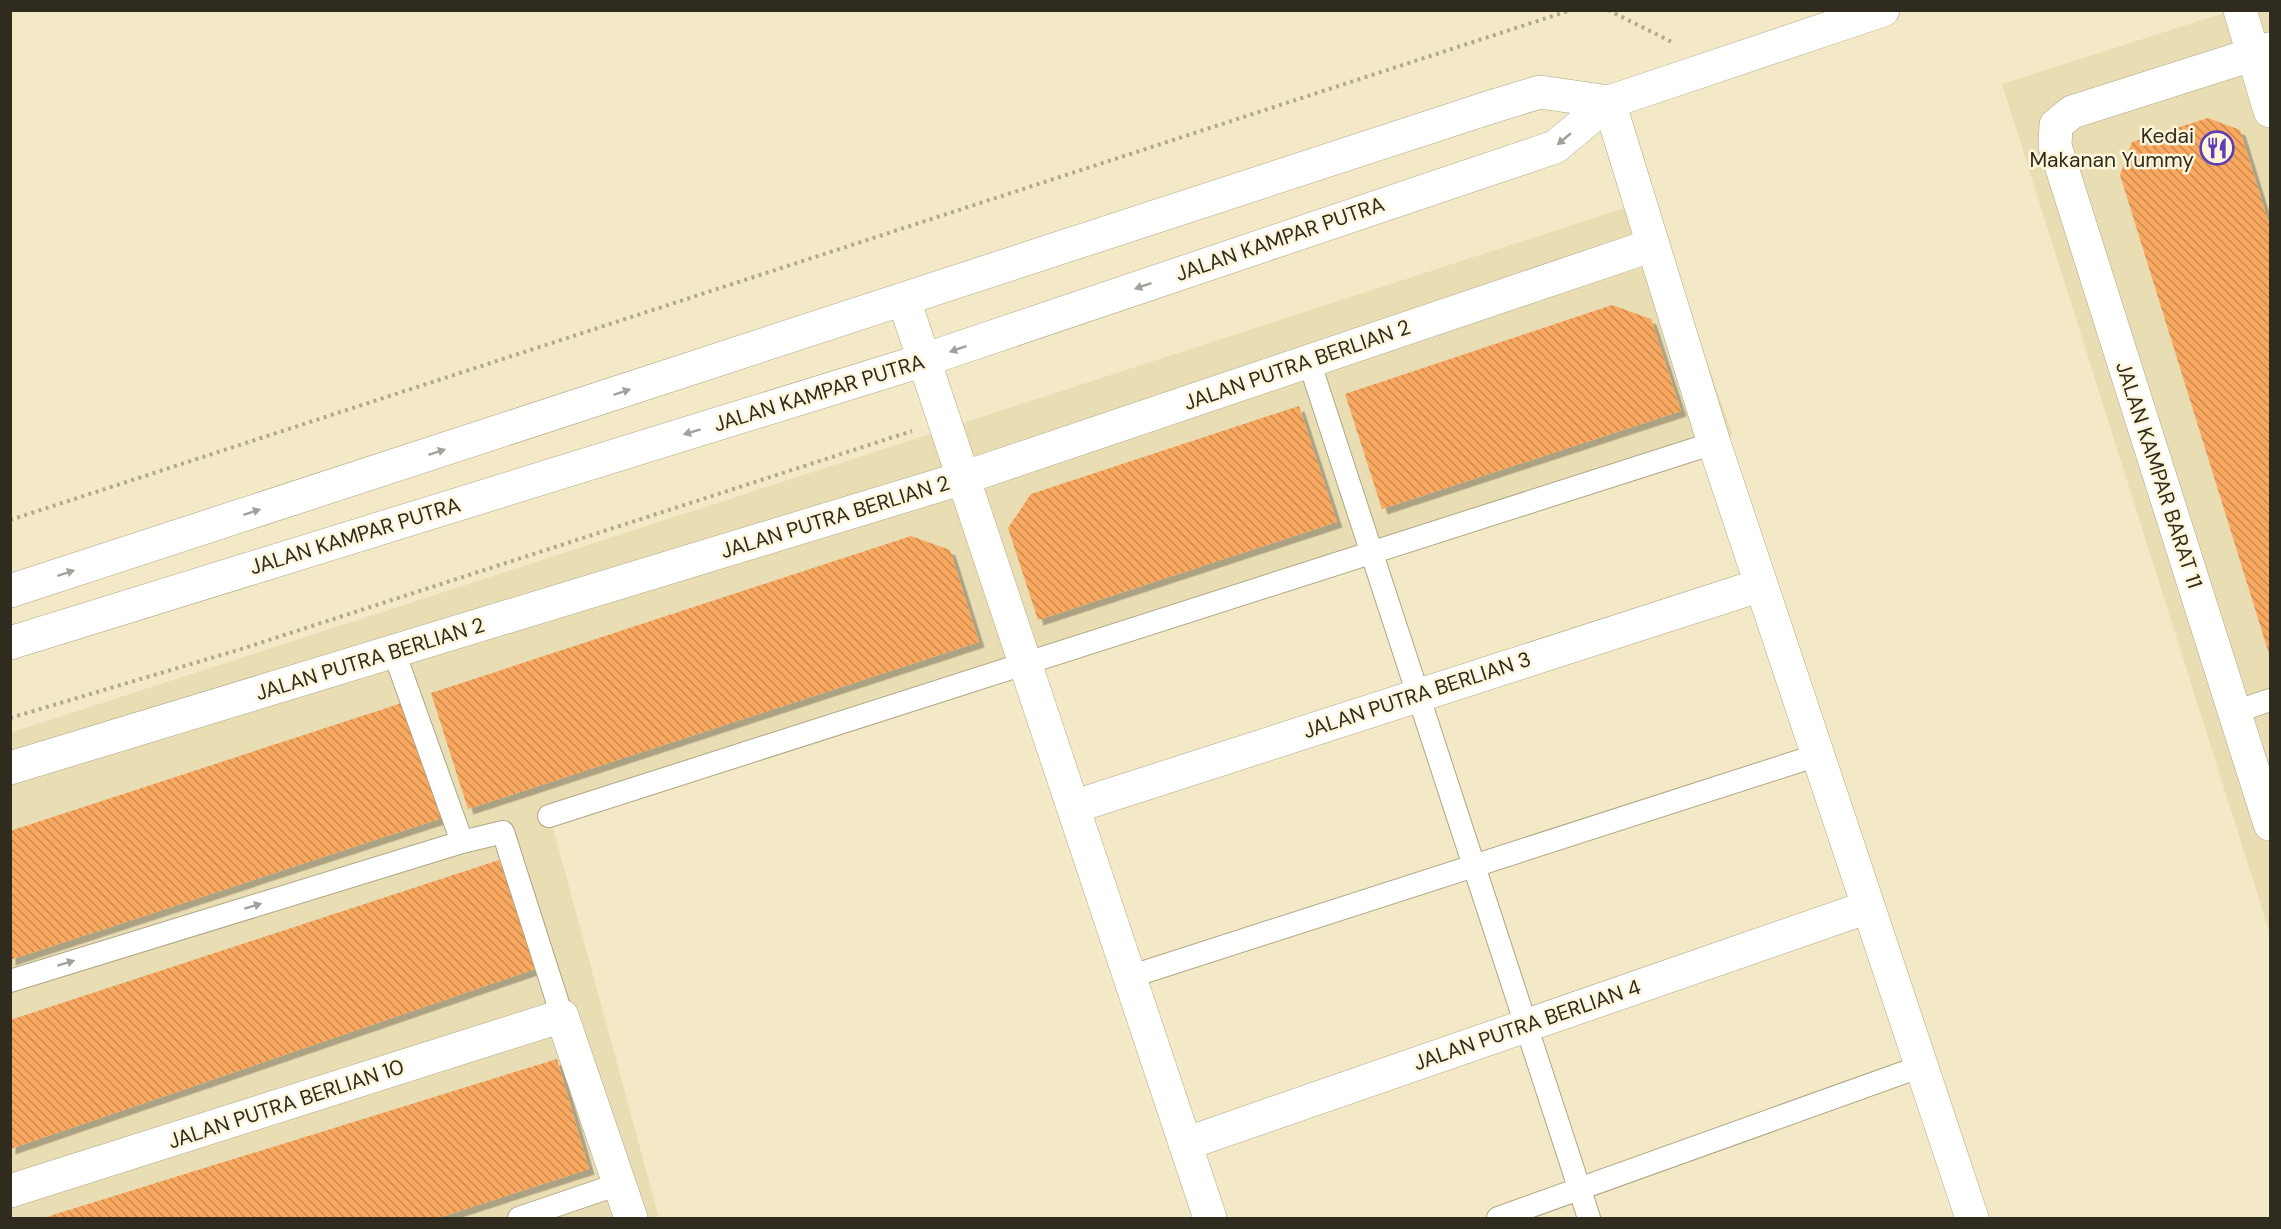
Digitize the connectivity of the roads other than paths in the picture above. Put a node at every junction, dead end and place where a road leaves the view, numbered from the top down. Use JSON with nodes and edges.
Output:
{"nodes":[{"id":1,"x":1883,"y":10,"type":"edge"},
{"id":2,"x":2240,"y":10,"type":"edge"},
{"id":3,"x":2262,"y":51,"type":"edge"},
{"id":4,"x":1609,"y":102,"type":"junction"},
{"id":5,"x":2271,"y":111,"type":"edge"},
{"id":6,"x":1653,"y":246,"type":"junction"},
{"id":7,"x":904,"y":300,"type":"junction"},
{"id":8,"x":924,"y":360,"type":"junction"},
{"id":9,"x":1309,"y":361,"type":"junction"},
{"id":10,"x":1714,"y":443,"type":"junction"},
{"id":11,"x":963,"y":478,"type":"junction"},
{"id":12,"x":1371,"y":553,"type":"junction"},
{"id":13,"x":1761,"y":585,"type":"junction"},
{"id":14,"x":10,"y":591,"type":"edge"},
{"id":15,"x":10,"y":643,"type":"edge"},
{"id":16,"x":394,"y":651,"type":"junction"},
{"id":17,"x":1025,"y":664,"type":"junction"},
{"id":18,"x":1418,"y":695,"type":"junction"},
{"id":19,"x":2271,"y":700,"type":"edge"},
{"id":20,"x":2235,"y":712,"type":"junction"},
{"id":21,"x":1818,"y":755,"type":"junction"},
{"id":22,"x":10,"y":768,"type":"edge"},
{"id":23,"x":1073,"y":807,"type":"junction"},
{"id":24,"x":549,"y":816,"type":"dead end"},
{"id":25,"x":2271,"y":824,"type":"edge"},
{"id":26,"x":462,"y":842,"type":"junction"},
{"id":27,"x":1474,"y":866,"type":"junction"},
{"id":28,"x":1868,"y":907,"type":"junction"},
{"id":29,"x":1129,"y":977,"type":"junction"},
{"id":30,"x":10,"y":981,"type":"edge"},
{"id":31,"x":562,"y":1016,"type":"junction"},
{"id":32,"x":1526,"y":1026,"type":"junction"},
{"id":33,"x":1922,"y":1066,"type":"junction"},
{"id":34,"x":1185,"y":1144,"type":"junction"},
{"id":35,"x":619,"y":1184,"type":"junction"},
{"id":36,"x":1579,"y":1189,"type":"junction"},
{"id":37,"x":10,"y":1191,"type":"edge"},
{"id":38,"x":519,"y":1218,"type":"edge"},
{"id":39,"x":631,"y":1218,"type":"edge"},
{"id":40,"x":1210,"y":1218,"type":"edge"},
{"id":41,"x":1498,"y":1218,"type":"edge"},
{"id":42,"x":1589,"y":1218,"type":"edge"},
{"id":43,"x":1972,"y":1218,"type":"edge"}],
"edges":[{"from":1,"to":4,"type":"street","name":"JALAN KAMPAR PUTRA"},
{"from":2,"to":3,"type":"street"},
{"from":3,"to":5,"type":"street"},
{"from":3,"to":20,"type":"street","name":"JALAN KAMPAR BARAT 11"},
{"from":4,"to":6,"type":"street"},
{"from":4,"to":7,"type":"street","name":"JALAN KAMPAR PUTRA"},
{"from":4,"to":8,"type":"street","name":"JALAN KAMPAR PUTRA","one_way":true},
{"from":6,"to":9,"type":"street","name":"JALAN PUTRA BERLIAN 2"},
{"from":6,"to":10,"type":"street"},
{"from":7,"to":8,"type":"street"},
{"from":14,"to":7,"type":"street","name":"JALAN KAMPAR PUTRA","one_way":true},
{"from":8,"to":11,"type":"street"},
{"from":8,"to":15,"type":"street","name":"JALAN KAMPAR PUTRA","one_way":true},
{"from":9,"to":11,"type":"street","name":"JALAN PUTRA BERLIAN 2"},
{"from":9,"to":12,"type":"lane"},
{"from":10,"to":12,"type":"lane"},
{"from":10,"to":13,"type":"street"},
{"from":11,"to":16,"type":"street","name":"JALAN PUTRA BERLIAN 2"},
{"from":11,"to":17,"type":"street"},
{"from":12,"to":17,"type":"lane"},
{"from":12,"to":18,"type":"lane"},
{"from":13,"to":18,"type":"street","name":"JALAN PUTRA BERLIAN 3"},
{"from":13,"to":21,"type":"street"},
{"from":16,"to":22,"type":"street","name":"JALAN PUTRA BERLIAN 2"},
{"from":16,"to":26,"type":"lane"},
{"from":17,"to":23,"type":"street"},
{"from":17,"to":24,"type":"lane"},
{"from":18,"to":23,"type":"street","name":"JALAN PUTRA BERLIAN 3"},
{"from":18,"to":27,"type":"lane"},
{"from":19,"to":20,"type":"lane"},
{"from":20,"to":25,"type":"street","name":"JALAN KAMPAR BARAT 11"},
{"from":21,"to":27,"type":"lane"},
{"from":21,"to":28,"type":"street"},
{"from":23,"to":29,"type":"street"},
{"from":30,"to":26,"type":"lane","one_way":true},
{"from":26,"to":31,"type":"lane"},
{"from":27,"to":29,"type":"lane"},
{"from":27,"to":32,"type":"lane"},
{"from":28,"to":32,"type":"street","name":"JALAN PUTRA BERLIAN 4"},
{"from":28,"to":33,"type":"street"},
{"from":29,"to":34,"type":"street"},
{"from":31,"to":35,"type":"street"},
{"from":31,"to":37,"type":"street","name":"JALAN PUTRA BERLIAN 10"},
{"from":32,"to":34,"type":"street","name":"JALAN PUTRA BERLIAN 4"},
{"from":32,"to":36,"type":"lane"},
{"from":33,"to":36,"type":"lane"},
{"from":33,"to":43,"type":"street"},
{"from":34,"to":40,"type":"street"},
{"from":35,"to":38,"type":"lane"},
{"from":35,"to":39,"type":"street"},
{"from":36,"to":41,"type":"lane"},
{"from":36,"to":42,"type":"lane"}]}
